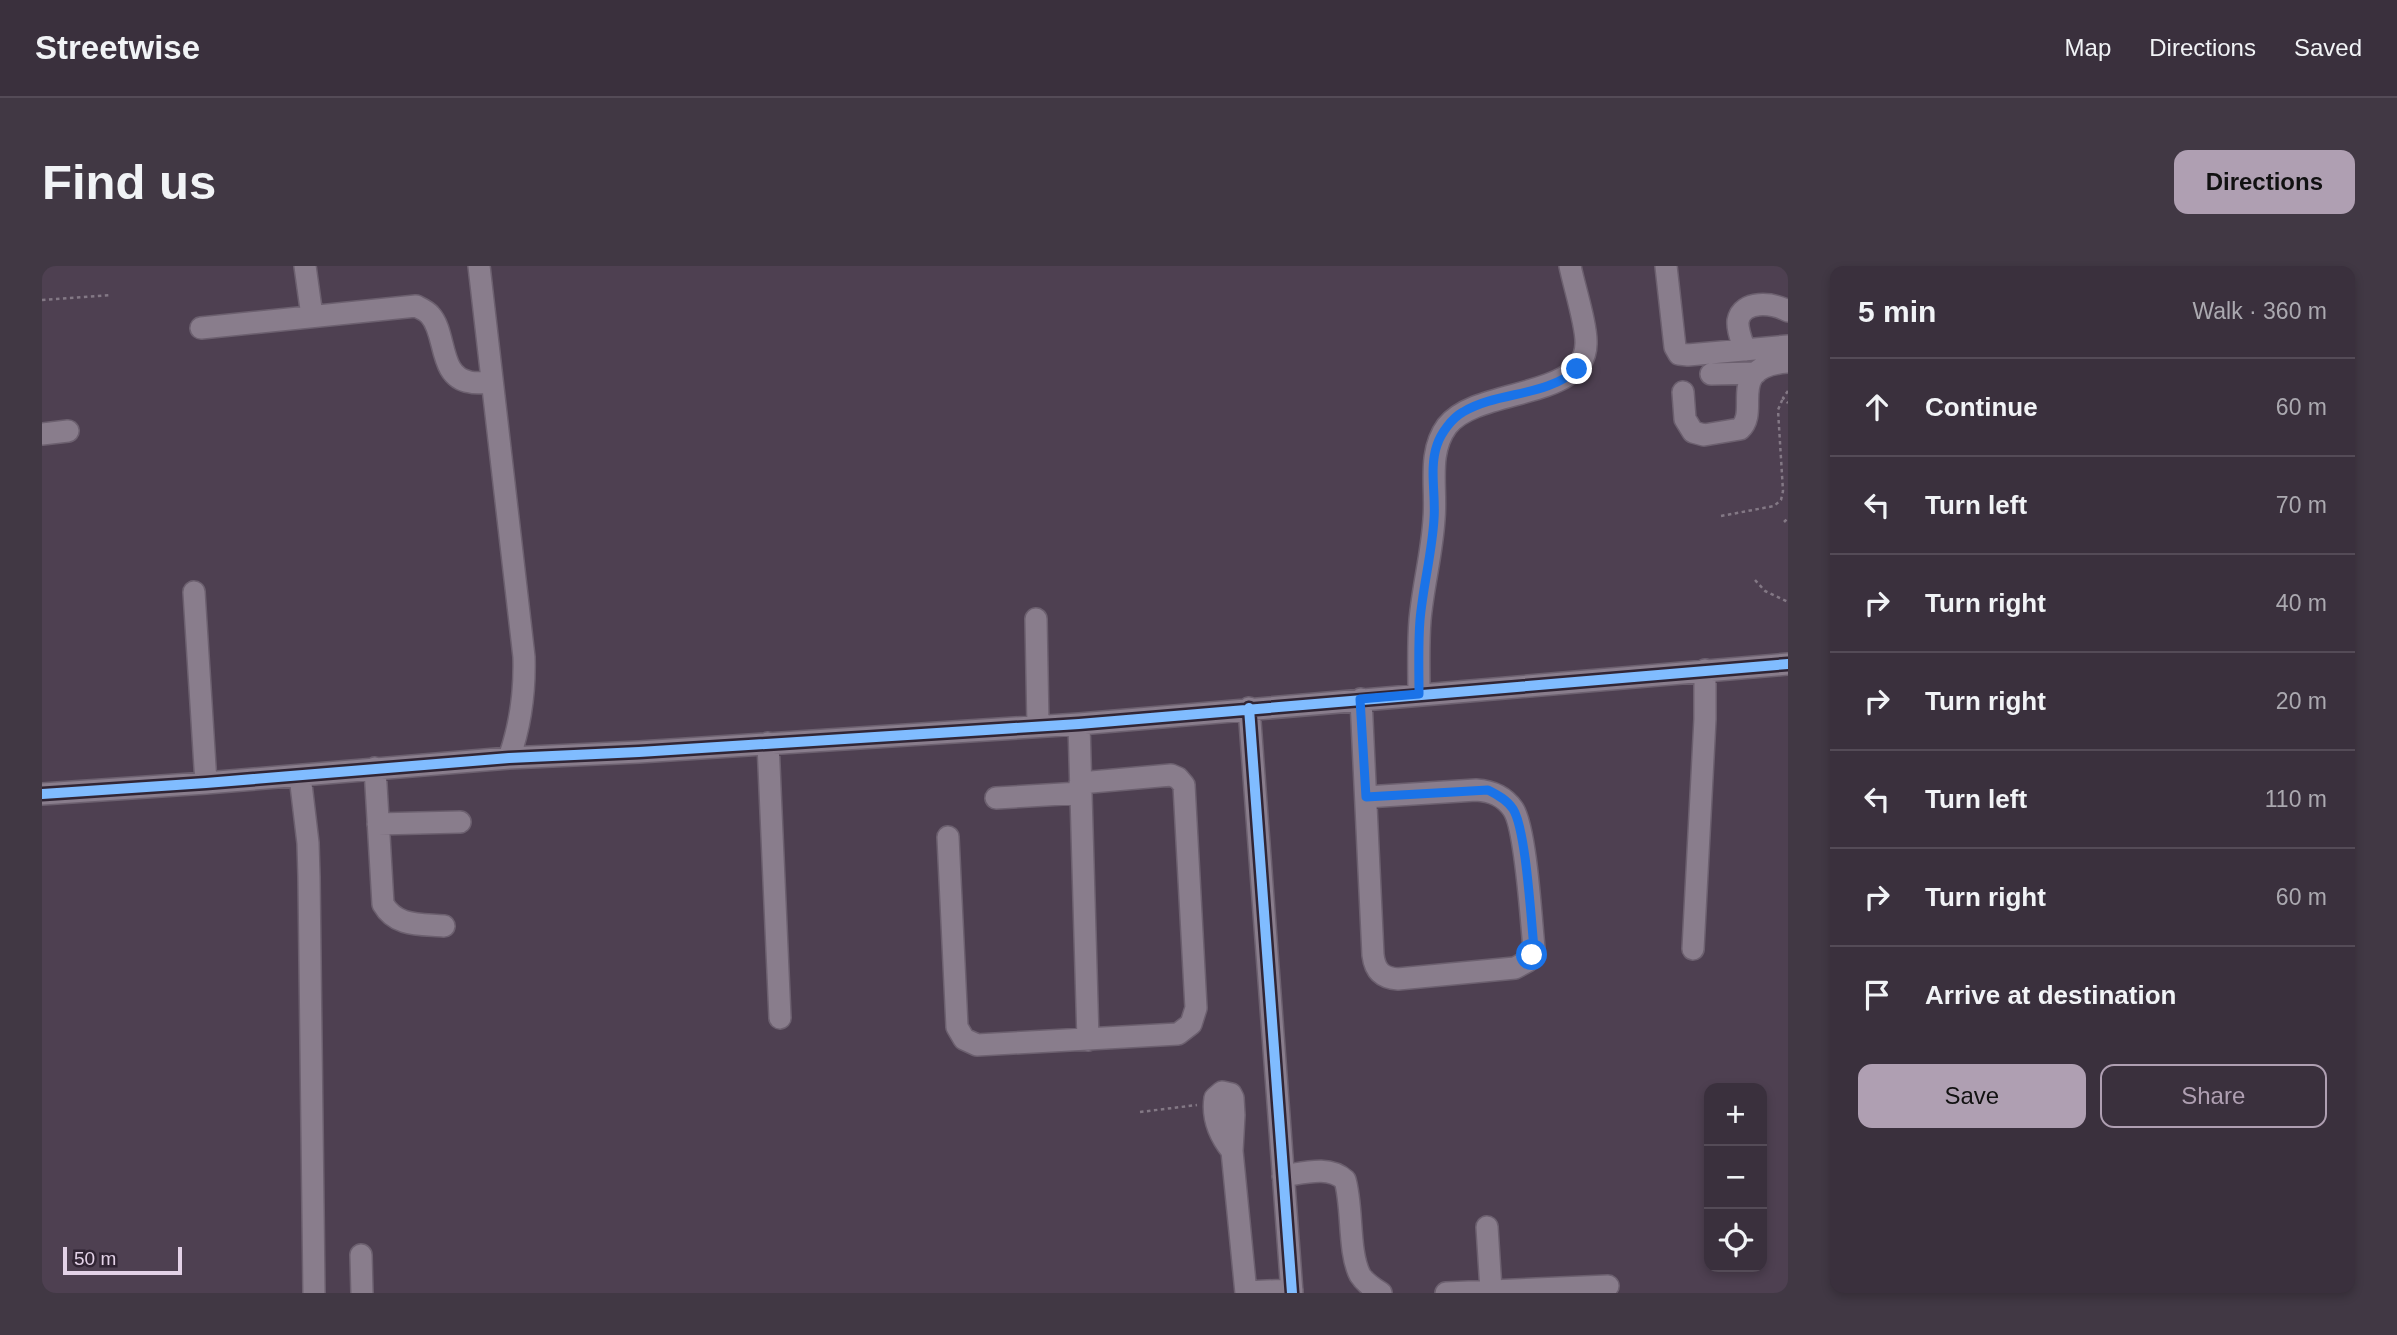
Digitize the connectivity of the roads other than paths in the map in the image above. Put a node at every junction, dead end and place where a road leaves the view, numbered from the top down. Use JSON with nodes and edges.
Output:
{"nodes":[{"id":1,"x":305,"y":266,"type":"edge"},
{"id":2,"x":479,"y":266,"type":"edge"},
{"id":3,"x":1570,"y":266,"type":"edge"},
{"id":4,"x":1666,"y":266,"type":"edge"},
{"id":5,"x":1788,"y":311,"type":"edge"},
{"id":6,"x":312,"y":316,"type":"junction"},
{"id":7,"x":201,"y":328,"type":"dead end"},
{"id":8,"x":1788,"y":346,"type":"edge"},
{"id":9,"x":1745,"y":350,"type":"junction"},
{"id":10,"x":1788,"y":362,"type":"edge"},
{"id":11,"x":1756,"y":373,"type":"junction"},
{"id":12,"x":1711,"y":374,"type":"dead end"},
{"id":13,"x":492,"y":382,"type":"junction"},
{"id":14,"x":1683,"y":392,"type":"dead end"},
{"id":15,"x":68,"y":431,"type":"dead end"},
{"id":16,"x":42,"y":434,"type":"edge"},
{"id":17,"x":194,"y":592,"type":"dead end"},
{"id":18,"x":1036,"y":619,"type":"dead end"},
{"id":19,"x":1788,"y":664,"type":"edge"},
{"id":20,"x":1705,"y":670,"type":"junction"},
{"id":21,"x":1419,"y":694,"type":"junction"},
{"id":22,"x":1360,"y":699,"type":"junction"},
{"id":23,"x":1249,"y":709,"type":"junction"},
{"id":24,"x":1079,"y":724,"type":"junction"},
{"id":25,"x":1038,"y":726,"type":"junction"},
{"id":26,"x":768,"y":743,"type":"junction"},
{"id":27,"x":509,"y":758,"type":"junction"},
{"id":28,"x":375,"y":768,"type":"junction"},
{"id":29,"x":300,"y":776,"type":"junction"},
{"id":30,"x":206,"y":783,"type":"junction"},
{"id":31,"x":1080,"y":788,"type":"junction"},
{"id":32,"x":42,"y":794,"type":"edge"},
{"id":33,"x":1366,"y":797,"type":"junction"},
{"id":34,"x":996,"y":798,"type":"dead end"},
{"id":35,"x":460,"y":822,"type":"dead end"},
{"id":36,"x":378,"y":824,"type":"junction"},
{"id":37,"x":948,"y":837,"type":"dead end"},
{"id":38,"x":444,"y":926,"type":"dead end"},
{"id":39,"x":1693,"y":949,"type":"dead end"},
{"id":40,"x":780,"y":1018,"type":"dead end"},
{"id":41,"x":1088,"y":1040,"type":"junction"},
{"id":42,"x":1214,"y":1103,"type":"road end"},
{"id":43,"x":1283,"y":1176,"type":"junction"},
{"id":44,"x":1487,"y":1227,"type":"dead end"},
{"id":45,"x":361,"y":1255,"type":"dead end"},
{"id":46,"x":1608,"y":1286,"type":"dead end"},
{"id":47,"x":1491,"y":1290,"type":"junction"},
{"id":48,"x":1292,"y":1291,"type":"edge"},
{"id":49,"x":1246,"y":1292,"type":"edge"},
{"id":50,"x":314,"y":1293,"type":"edge"},
{"id":51,"x":362,"y":1293,"type":"edge"},
{"id":52,"x":1381,"y":1293,"type":"edge"},
{"id":53,"x":1446,"y":1293,"type":"edge"}],
"edges":[{"from":1,"to":6,"type":"street"},
{"from":2,"to":13,"type":"street"},
{"from":3,"to":21,"type":"street"},
{"from":4,"to":9,"type":"street"},
{"from":5,"to":9,"type":"street"},
{"from":6,"to":7,"type":"street"},
{"from":6,"to":13,"type":"street"},
{"from":8,"to":9,"type":"street"},
{"from":10,"to":11,"type":"street"},
{"from":11,"to":12,"type":"street"},
{"from":11,"to":14,"type":"street"},
{"from":13,"to":27,"type":"street"},
{"from":15,"to":16,"type":"street"},
{"from":17,"to":30,"type":"street"},
{"from":18,"to":25,"type":"street"},
{"from":19,"to":20,"type":"street"},
{"from":20,"to":21,"type":"street"},
{"from":20,"to":39,"type":"street"},
{"from":21,"to":22,"type":"street"},
{"from":22,"to":23,"type":"street"},
{"from":22,"to":33,"type":"street"},
{"from":23,"to":24,"type":"street"},
{"from":23,"to":43,"type":"street"},
{"from":24,"to":25,"type":"street"},
{"from":24,"to":31,"type":"street"},
{"from":25,"to":26,"type":"street"},
{"from":26,"to":27,"type":"street"},
{"from":26,"to":40,"type":"street"},
{"from":27,"to":28,"type":"street"},
{"from":28,"to":29,"type":"street"},
{"from":28,"to":36,"type":"street"},
{"from":29,"to":30,"type":"street"},
{"from":29,"to":50,"type":"street"},
{"from":30,"to":32,"type":"street"},
{"from":31,"to":34,"type":"street"},
{"from":31,"to":41,"type":"street"},
{"from":31,"to":41,"type":"street"},
{"from":33,"to":33,"type":"street"},
{"from":35,"to":36,"type":"street"},
{"from":36,"to":38,"type":"street"},
{"from":37,"to":41,"type":"street"},
{"from":42,"to":49,"type":"street"},
{"from":43,"to":48,"type":"street"},
{"from":43,"to":52,"type":"street"},
{"from":44,"to":47,"type":"street"},
{"from":45,"to":51,"type":"street"},
{"from":46,"to":47,"type":"street"},
{"from":47,"to":53,"type":"street"},
{"from":48,"to":49,"type":"street"}]}
